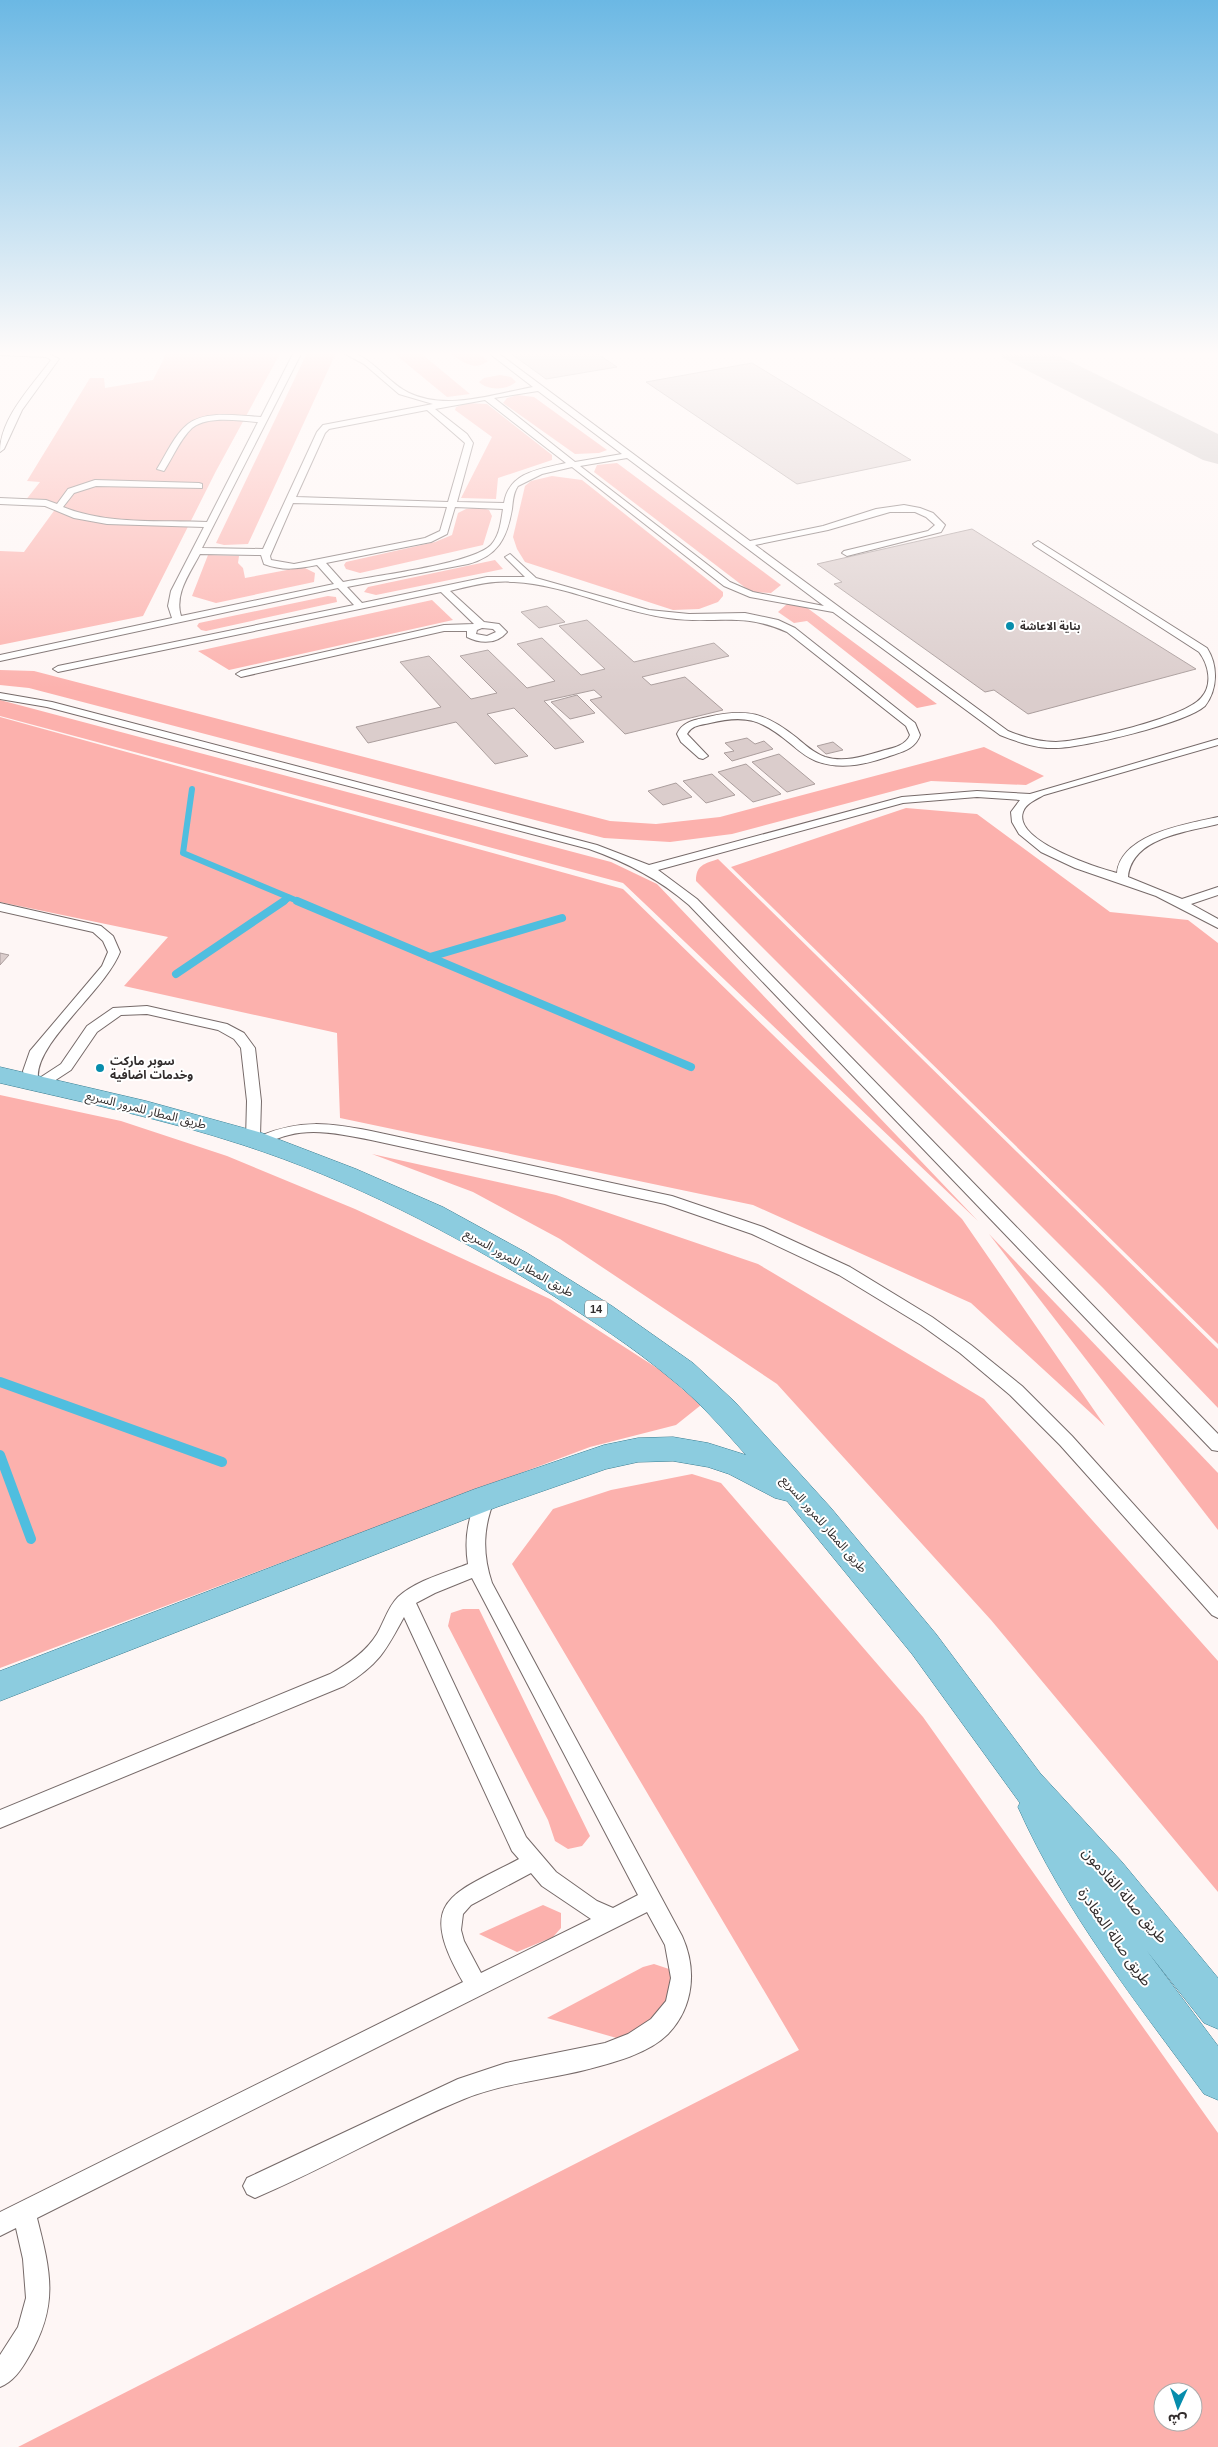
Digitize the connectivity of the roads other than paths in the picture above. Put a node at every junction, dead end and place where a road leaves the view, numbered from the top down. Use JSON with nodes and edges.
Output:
{"nodes":[{"id":1,"x":164,"y":464,"type":"edge"},
{"id":2,"x":241,"y":464,"type":"edge"},
{"id":3,"x":307,"y":464,"type":"edge"},
{"id":4,"x":463,"y":464,"type":"edge"},
{"id":5,"x":581,"y":464,"type":"edge"},
{"id":6,"x":640,"y":464,"type":"edge"},
{"id":7,"x":576,"y":465,"type":"junction"},
{"id":8,"x":161,"y":469,"type":"dead end"},
{"id":9,"x":199,"y":486,"type":"dead end"},
{"id":10,"x":291,"y":500,"type":"junction"},
{"id":11,"x":0,"y":501,"type":"edge"},
{"id":12,"x":453,"y":504,"type":"junction"},
{"id":13,"x":508,"y":506,"type":"junction"},
{"id":14,"x":59,"y":507,"type":"junction"},
{"id":15,"x":210,"y":525,"type":"junction"},
{"id":16,"x":749,"y":544,"type":"junction"},
{"id":17,"x":1038,"y":544,"type":"dead end"},
{"id":18,"x":197,"y":551,"type":"junction"},
{"id":19,"x":267,"y":552,"type":"junction"},
{"id":20,"x":847,"y":553,"type":"dead end"},
{"id":21,"x":510,"y":557,"type":"dead end"},
{"id":22,"x":319,"y":562,"type":"junction"},
{"id":23,"x":532,"y":579,"type":"junction"},
{"id":24,"x":341,"y":585,"type":"junction"},
{"id":25,"x":443,"y":589,"type":"junction"},
{"id":26,"x":360,"y":606,"type":"junction"},
{"id":27,"x":837,"y":612,"type":"junction"},
{"id":28,"x":178,"y":621,"type":"junction"},
{"id":29,"x":0,"y":658,"type":"edge"},
{"id":30,"x":58,"y":669,"type":"dead end"},
{"id":31,"x":241,"y":674,"type":"dead end"},
{"id":32,"x":0,"y":696,"type":"edge"},
{"id":33,"x":1218,"y":742,"type":"edge"},
{"id":34,"x":703,"y":756,"type":"dead end"},
{"id":35,"x":1030,"y":797,"type":"junction"},
{"id":36,"x":1218,"y":820,"type":"edge"},
{"id":37,"x":649,"y":869,"type":"junction"},
{"id":38,"x":1122,"y":878,"type":"junction"},
{"id":39,"x":1218,"y":891,"type":"edge"},
{"id":40,"x":1181,"y":903,"type":"junction"},
{"id":41,"x":0,"y":908,"type":"edge"},
{"id":42,"x":1218,"y":924,"type":"edge"},
{"id":43,"x":0,"y":1075,"type":"edge"},
{"id":44,"x":36,"y":1083,"type":"junction"},
{"id":45,"x":257,"y":1140,"type":"junction"},
{"id":46,"x":1218,"y":1444,"type":"edge"},
{"id":47,"x":486,"y":1498,"type":"junction"},
{"id":48,"x":820,"y":1517,"type":"junction"},
{"id":49,"x":477,"y":1568,"type":"junction"},
{"id":50,"x":406,"y":1601,"type":"junction"},
{"id":51,"x":1218,"y":1610,"type":"edge"},
{"id":52,"x":0,"y":1686,"type":"edge"},
{"id":53,"x":1027,"y":1785,"type":"junction"},
{"id":54,"x":0,"y":1819,"type":"edge"},
{"id":55,"x":532,"y":1862,"type":"junction"},
{"id":56,"x":652,"y":1899,"type":"junction"},
{"id":57,"x":612,"y":1918,"type":"junction"},
{"id":58,"x":478,"y":1986,"type":"junction"},
{"id":59,"x":1218,"y":2009,"type":"edge"},
{"id":60,"x":1218,"y":2080,"type":"edge"},
{"id":61,"x":255,"y":2186,"type":"dead end"},
{"id":62,"x":24,"y":2212,"type":"junction"},
{"id":63,"x":0,"y":2224,"type":"edge"},
{"id":64,"x":0,"y":2375,"type":"edge"}],
"edges":[{"from":1,"to":8,"type":"lane"},
{"from":2,"to":15,"type":"lane"},
{"from":3,"to":10,"type":"lane"},
{"from":4,"to":12,"type":"lane"},
{"from":5,"to":7,"type":"lane"},
{"from":6,"to":16,"type":"lane"},
{"from":7,"to":13,"type":"lane"},
{"from":7,"to":27,"type":"lane"},
{"from":9,"to":14,"type":"lane"},
{"from":10,"to":12,"type":"lane"},
{"from":10,"to":19,"type":"lane"},
{"from":11,"to":14,"type":"lane"},
{"from":12,"to":13,"type":"lane"},
{"from":12,"to":22,"type":"lane"},
{"from":13,"to":24,"type":"lane"},
{"from":14,"to":15,"type":"lane"},
{"from":15,"to":18,"type":"lane"},
{"from":16,"to":20,"type":"lane"},
{"from":16,"to":27,"type":"lane"},
{"from":17,"to":27,"type":"lane"},
{"from":18,"to":19,"type":"lane"},
{"from":18,"to":28,"type":"lane"},
{"from":19,"to":22,"type":"lane"},
{"from":21,"to":23,"type":"lane"},
{"from":22,"to":24,"type":"lane"},
{"from":23,"to":25,"type":"lane"},
{"from":23,"to":34,"type":"lane"},
{"from":24,"to":26,"type":"lane"},
{"from":24,"to":28,"type":"lane"},
{"from":25,"to":26,"type":"lane"},
{"from":25,"to":31,"type":"lane"},
{"from":26,"to":30,"type":"lane"},
{"from":28,"to":29,"type":"lane"},
{"from":32,"to":37,"type":"lane"},
{"from":33,"to":35,"type":"lane"},
{"from":35,"to":37,"type":"lane"},
{"from":35,"to":38,"type":"lane"},
{"from":36,"to":38,"type":"lane"},
{"from":37,"to":46,"type":"lane"},
{"from":38,"to":40,"type":"lane"},
{"from":39,"to":40,"type":"lane"},
{"from":40,"to":42,"type":"lane"},
{"from":41,"to":44,"type":"lane"},
{"from":43,"to":44,"type":"main road","name":"طريق المطار للمرور السريع","number":"14"},
{"from":44,"to":45,"type":"main road","name":"طريق المطار للمرور السريع","number":"14"},
{"from":44,"to":45,"type":"lane"},
{"from":45,"to":48,"type":"main road","name":"طريق المطار للمرور السريع","number":"14"},
{"from":45,"to":51,"type":"lane"},
{"from":47,"to":48,"type":"main road"},
{"from":47,"to":49,"type":"lane"},
{"from":47,"to":52,"type":"main road"},
{"from":48,"to":53,"type":"main road","name":"طريق المطار للمرور السريع","number":"14"},
{"from":49,"to":50,"type":"lane"},
{"from":49,"to":56,"type":"lane"},
{"from":50,"to":54,"type":"lane"},
{"from":50,"to":55,"type":"lane"},
{"from":53,"to":59,"type":"main road","name":"طريق صالة القادمون"},
{"from":53,"to":60,"type":"main road","name":"طريق صالة المغادرة"},
{"from":55,"to":57,"type":"lane"},
{"from":55,"to":58,"type":"lane"},
{"from":56,"to":57,"type":"lane"},
{"from":56,"to":61,"type":"lane"},
{"from":57,"to":58,"type":"lane"},
{"from":58,"to":62,"type":"lane"},
{"from":62,"to":63,"type":"lane"},
{"from":62,"to":64,"type":"lane"}]}
